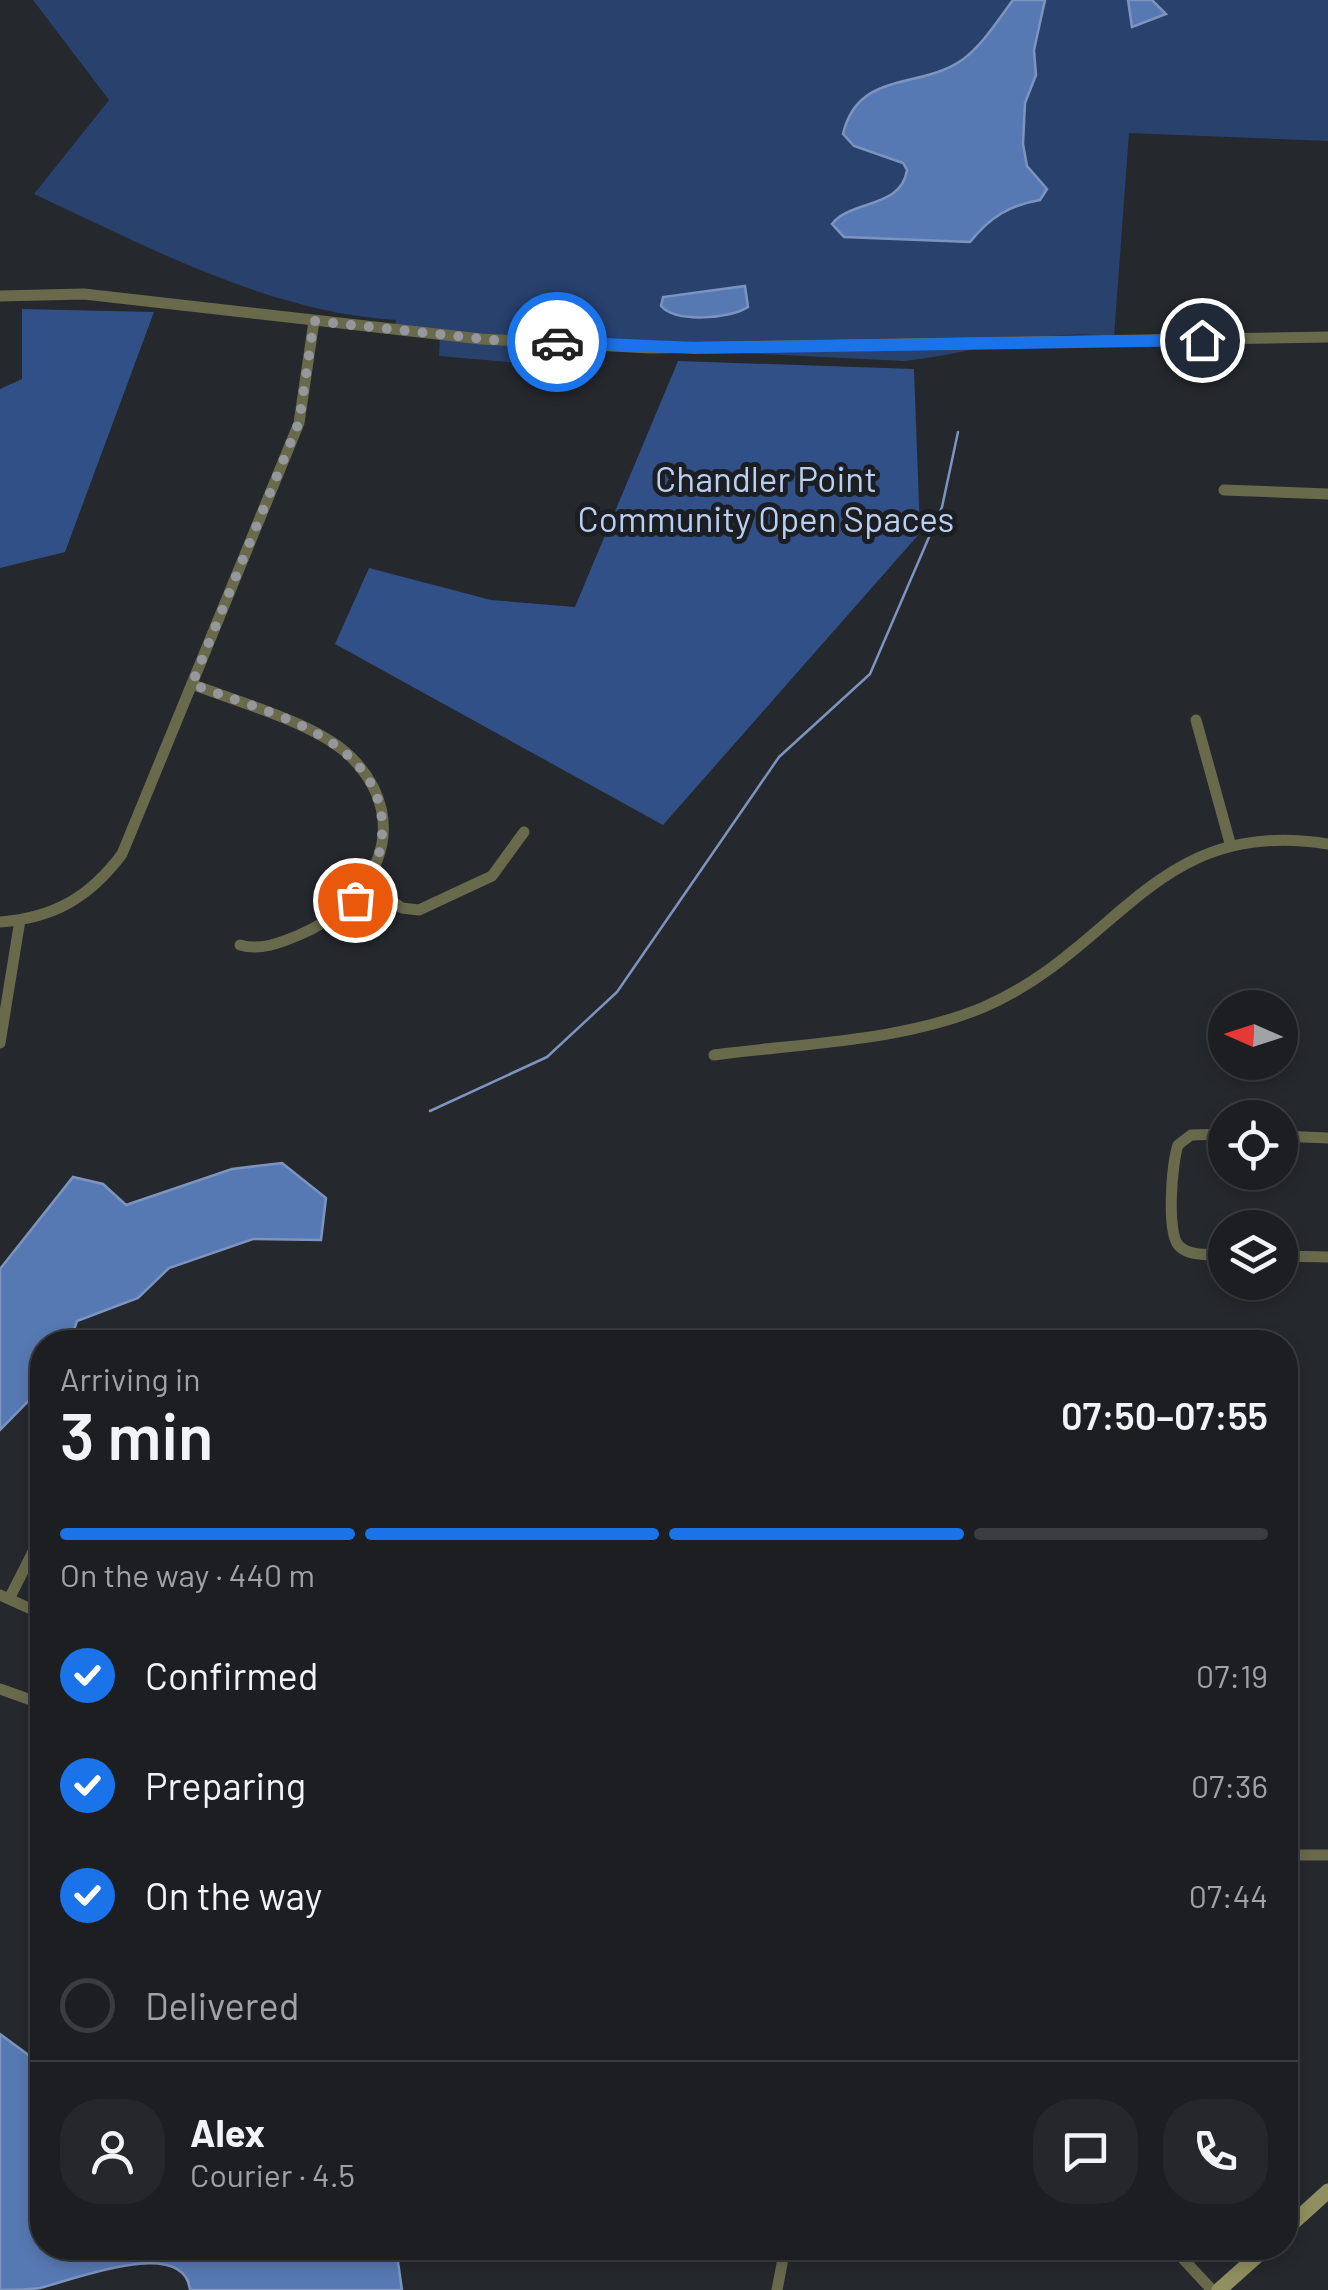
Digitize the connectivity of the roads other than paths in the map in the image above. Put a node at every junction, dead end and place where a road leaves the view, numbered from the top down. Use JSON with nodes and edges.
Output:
{"nodes":[{"id":1,"x":0,"y":296,"type":"edge"},
{"id":2,"x":314,"y":321,"type":"junction"},
{"id":3,"x":1328,"y":337,"type":"edge"},
{"id":4,"x":1224,"y":490,"type":"dead end"},
{"id":5,"x":1328,"y":494,"type":"edge"},
{"id":6,"x":192,"y":684,"type":"junction"},
{"id":7,"x":1196,"y":720,"type":"dead end"},
{"id":8,"x":524,"y":832,"type":"dead end"},
{"id":9,"x":1230,"y":843,"type":"junction"},
{"id":10,"x":1328,"y":844,"type":"edge"},
{"id":11,"x":367,"y":884,"type":"junction"},
{"id":12,"x":20,"y":920,"type":"junction"},
{"id":13,"x":0,"y":922,"type":"edge"},
{"id":14,"x":240,"y":945,"type":"dead end"},
{"id":15,"x":0,"y":1042,"type":"edge"},
{"id":16,"x":714,"y":1055,"type":"dead end"},
{"id":17,"x":1208,"y":1134,"type":"edge"},
{"id":18,"x":1298,"y":1137,"type":"edge"},
{"id":19,"x":1328,"y":1138,"type":"edge"},
{"id":20,"x":1208,"y":1253,"type":"edge"},
{"id":21,"x":1298,"y":1256,"type":"edge"},
{"id":22,"x":1328,"y":1257,"type":"edge"},
{"id":23,"x":30,"y":1554,"type":"edge"},
{"id":24,"x":5,"y":1597,"type":"edge"},
{"id":25,"x":30,"y":1608,"type":"edge"},
{"id":26,"x":0,"y":1689,"type":"edge"},
{"id":27,"x":30,"y":1700,"type":"edge"},
{"id":28,"x":1298,"y":1855,"type":"edge"},
{"id":29,"x":1328,"y":1855,"type":"edge"},
{"id":30,"x":1328,"y":2191,"type":"edge"},
{"id":31,"x":1298,"y":2218,"type":"edge"},
{"id":32,"x":783,"y":2260,"type":"edge"},
{"id":33,"x":1186,"y":2260,"type":"edge"},
{"id":34,"x":1251,"y":2260,"type":"edge"},
{"id":35,"x":777,"y":2290,"type":"edge"},
{"id":36,"x":1215,"y":2290,"type":"edge"}],
"edges":[{"from":1,"to":2,"type":"street"},
{"from":2,"to":3,"type":"street"},
{"from":2,"to":6,"type":"street"},
{"from":4,"to":5,"type":"street"},
{"from":6,"to":11,"type":"street"},
{"from":6,"to":12,"type":"street"},
{"from":7,"to":9,"type":"street"},
{"from":8,"to":11,"type":"street"},
{"from":9,"to":10,"type":"street"},
{"from":9,"to":16,"type":"street"},
{"from":11,"to":14,"type":"street"},
{"from":12,"to":13,"type":"street"},
{"from":12,"to":15,"type":"street"},
{"from":17,"to":20,"type":"street"},
{"from":18,"to":19,"type":"street"},
{"from":21,"to":22,"type":"street"},
{"from":23,"to":24,"type":"street"},
{"from":24,"to":25,"type":"street"},
{"from":26,"to":27,"type":"street"},
{"from":28,"to":29,"type":"street"},
{"from":30,"to":31,"type":"main road"},
{"from":32,"to":35,"type":"street"},
{"from":33,"to":36,"type":"street"},
{"from":34,"to":36,"type":"main road"}]}
